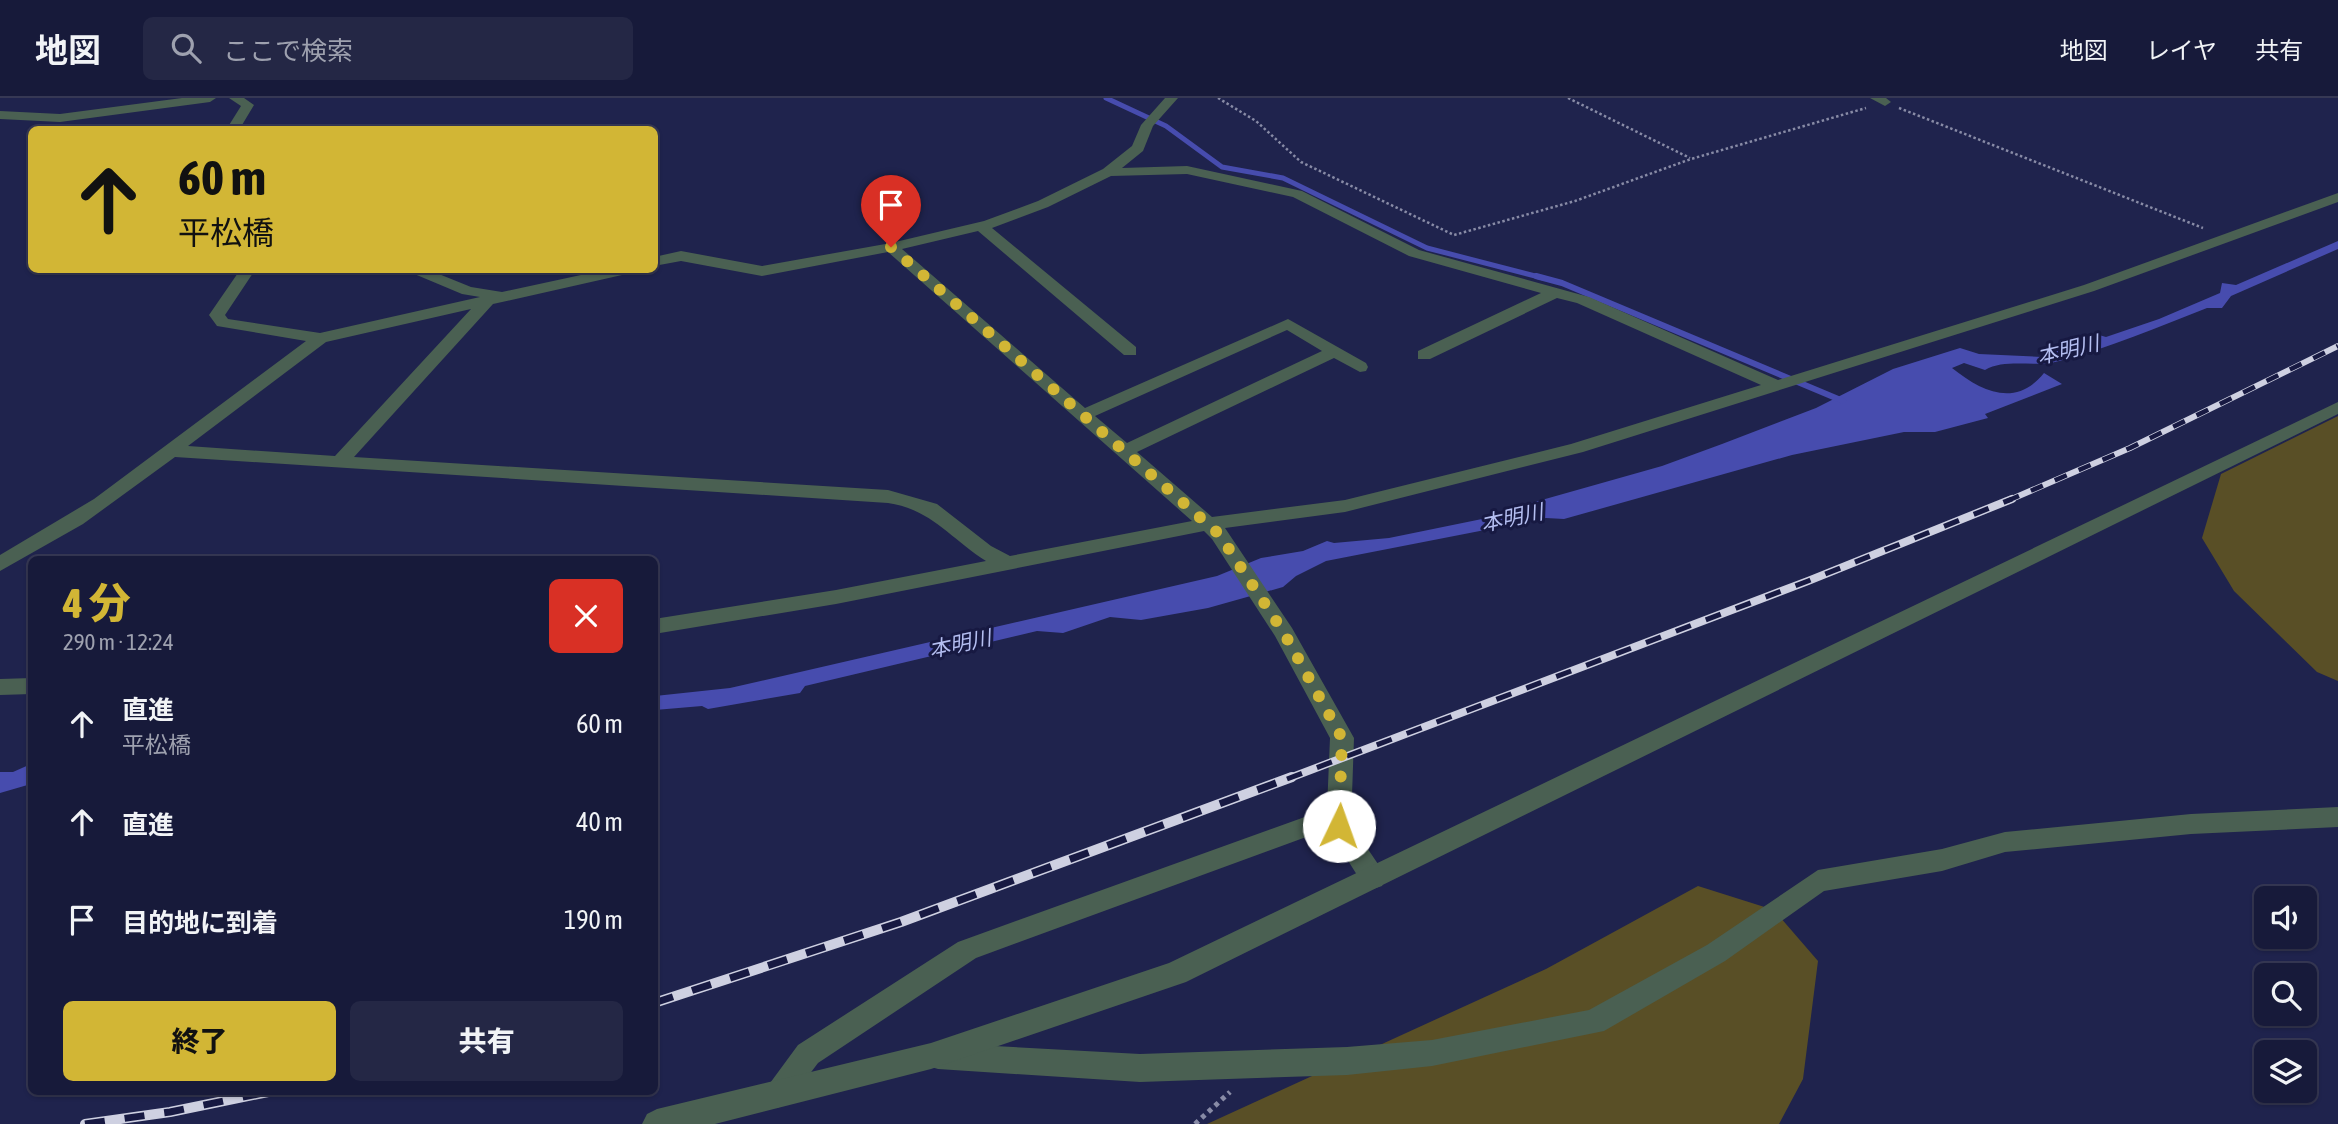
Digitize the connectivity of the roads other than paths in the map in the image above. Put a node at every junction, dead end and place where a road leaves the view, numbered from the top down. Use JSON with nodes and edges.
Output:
{"nodes":[{"id":1,"x":210,"y":98,"type":"edge"},
{"id":2,"x":235,"y":98,"type":"edge"},
{"id":3,"x":1171,"y":98,"type":"edge"},
{"id":4,"x":0,"y":115,"type":"edge"},
{"id":5,"x":60,"y":118,"type":"junction"},
{"id":6,"x":76,"y":126,"type":"edge"},
{"id":7,"x":235,"y":126,"type":"edge"},
{"id":8,"x":1108,"y":172,"type":"junction"},
{"id":9,"x":2338,"y":197,"type":"edge"},
{"id":10,"x":981,"y":226,"type":"junction"},
{"id":11,"x":891,"y":247,"type":"junction"},
{"id":12,"x":658,"y":261,"type":"edge"},
{"id":13,"x":245,"y":273,"type":"edge"},
{"id":14,"x":424,"y":273,"type":"edge"},
{"id":15,"x":607,"y":273,"type":"edge"},
{"id":16,"x":1556,"y":292,"type":"junction"},
{"id":17,"x":494,"y":298,"type":"junction"},
{"id":18,"x":320,"y":338,"type":"junction"},
{"id":19,"x":1130,"y":351,"type":"dead end"},
{"id":20,"x":1334,"y":352,"type":"junction"},
{"id":21,"x":1424,"y":355,"type":"dead end"},
{"id":22,"x":1360,"y":367,"type":"dead end"},
{"id":23,"x":1781,"y":385,"type":"junction"},
{"id":24,"x":2338,"y":407,"type":"edge"},
{"id":25,"x":1083,"y":415,"type":"junction"},
{"id":26,"x":173,"y":451,"type":"junction"},
{"id":27,"x":1125,"y":451,"type":"junction"},
{"id":28,"x":339,"y":461,"type":"junction"},
{"id":29,"x":1214,"y":529,"type":"junction"},
{"id":30,"x":1005,"y":562,"type":"junction"},
{"id":31,"x":0,"y":564,"type":"edge"},
{"id":32,"x":658,"y":626,"type":"edge"},
{"id":33,"x":28,"y":686,"type":"edge"},
{"id":34,"x":0,"y":687,"type":"edge"},
{"id":35,"x":1339,"y":815,"type":"junction"},
{"id":36,"x":2338,"y":817,"type":"edge"},
{"id":37,"x":1373,"y":878,"type":"junction"},
{"id":38,"x":931,"y":1056,"type":"junction"},
{"id":39,"x":776,"y":1094,"type":"junction"},
{"id":40,"x":657,"y":1124,"type":"edge"}],
"edges":[{"from":1,"to":5,"type":"street"},
{"from":2,"to":7,"type":"street"},
{"from":3,"to":8,"type":"street"},
{"from":4,"to":5,"type":"street"},
{"from":5,"to":6,"type":"street"},
{"from":8,"to":10,"type":"street"},
{"from":8,"to":16,"type":"street"},
{"from":9,"to":23,"type":"street"},
{"from":10,"to":11,"type":"street"},
{"from":10,"to":19,"type":"street"},
{"from":11,"to":12,"type":"street"},
{"from":11,"to":25,"type":"street"},
{"from":13,"to":18,"type":"street"},
{"from":14,"to":17,"type":"street"},
{"from":15,"to":17,"type":"street"},
{"from":16,"to":21,"type":"street"},
{"from":16,"to":23,"type":"street"},
{"from":17,"to":18,"type":"street"},
{"from":17,"to":28,"type":"street"},
{"from":18,"to":26,"type":"street"},
{"from":20,"to":22,"type":"street"},
{"from":20,"to":25,"type":"street"},
{"from":20,"to":27,"type":"street"},
{"from":23,"to":29,"type":"street"},
{"from":24,"to":37,"type":"street"},
{"from":25,"to":27,"type":"street"},
{"from":26,"to":28,"type":"street"},
{"from":26,"to":31,"type":"street"},
{"from":27,"to":29,"type":"street"},
{"from":28,"to":30,"type":"street"},
{"from":29,"to":30,"type":"street"},
{"from":29,"to":35,"type":"street"},
{"from":30,"to":32,"type":"street"},
{"from":33,"to":34,"type":"street"},
{"from":35,"to":37,"type":"street"},
{"from":35,"to":39,"type":"street"},
{"from":36,"to":38,"type":"street"},
{"from":37,"to":38,"type":"street"},
{"from":38,"to":39,"type":"street"},
{"from":39,"to":40,"type":"street"}]}
